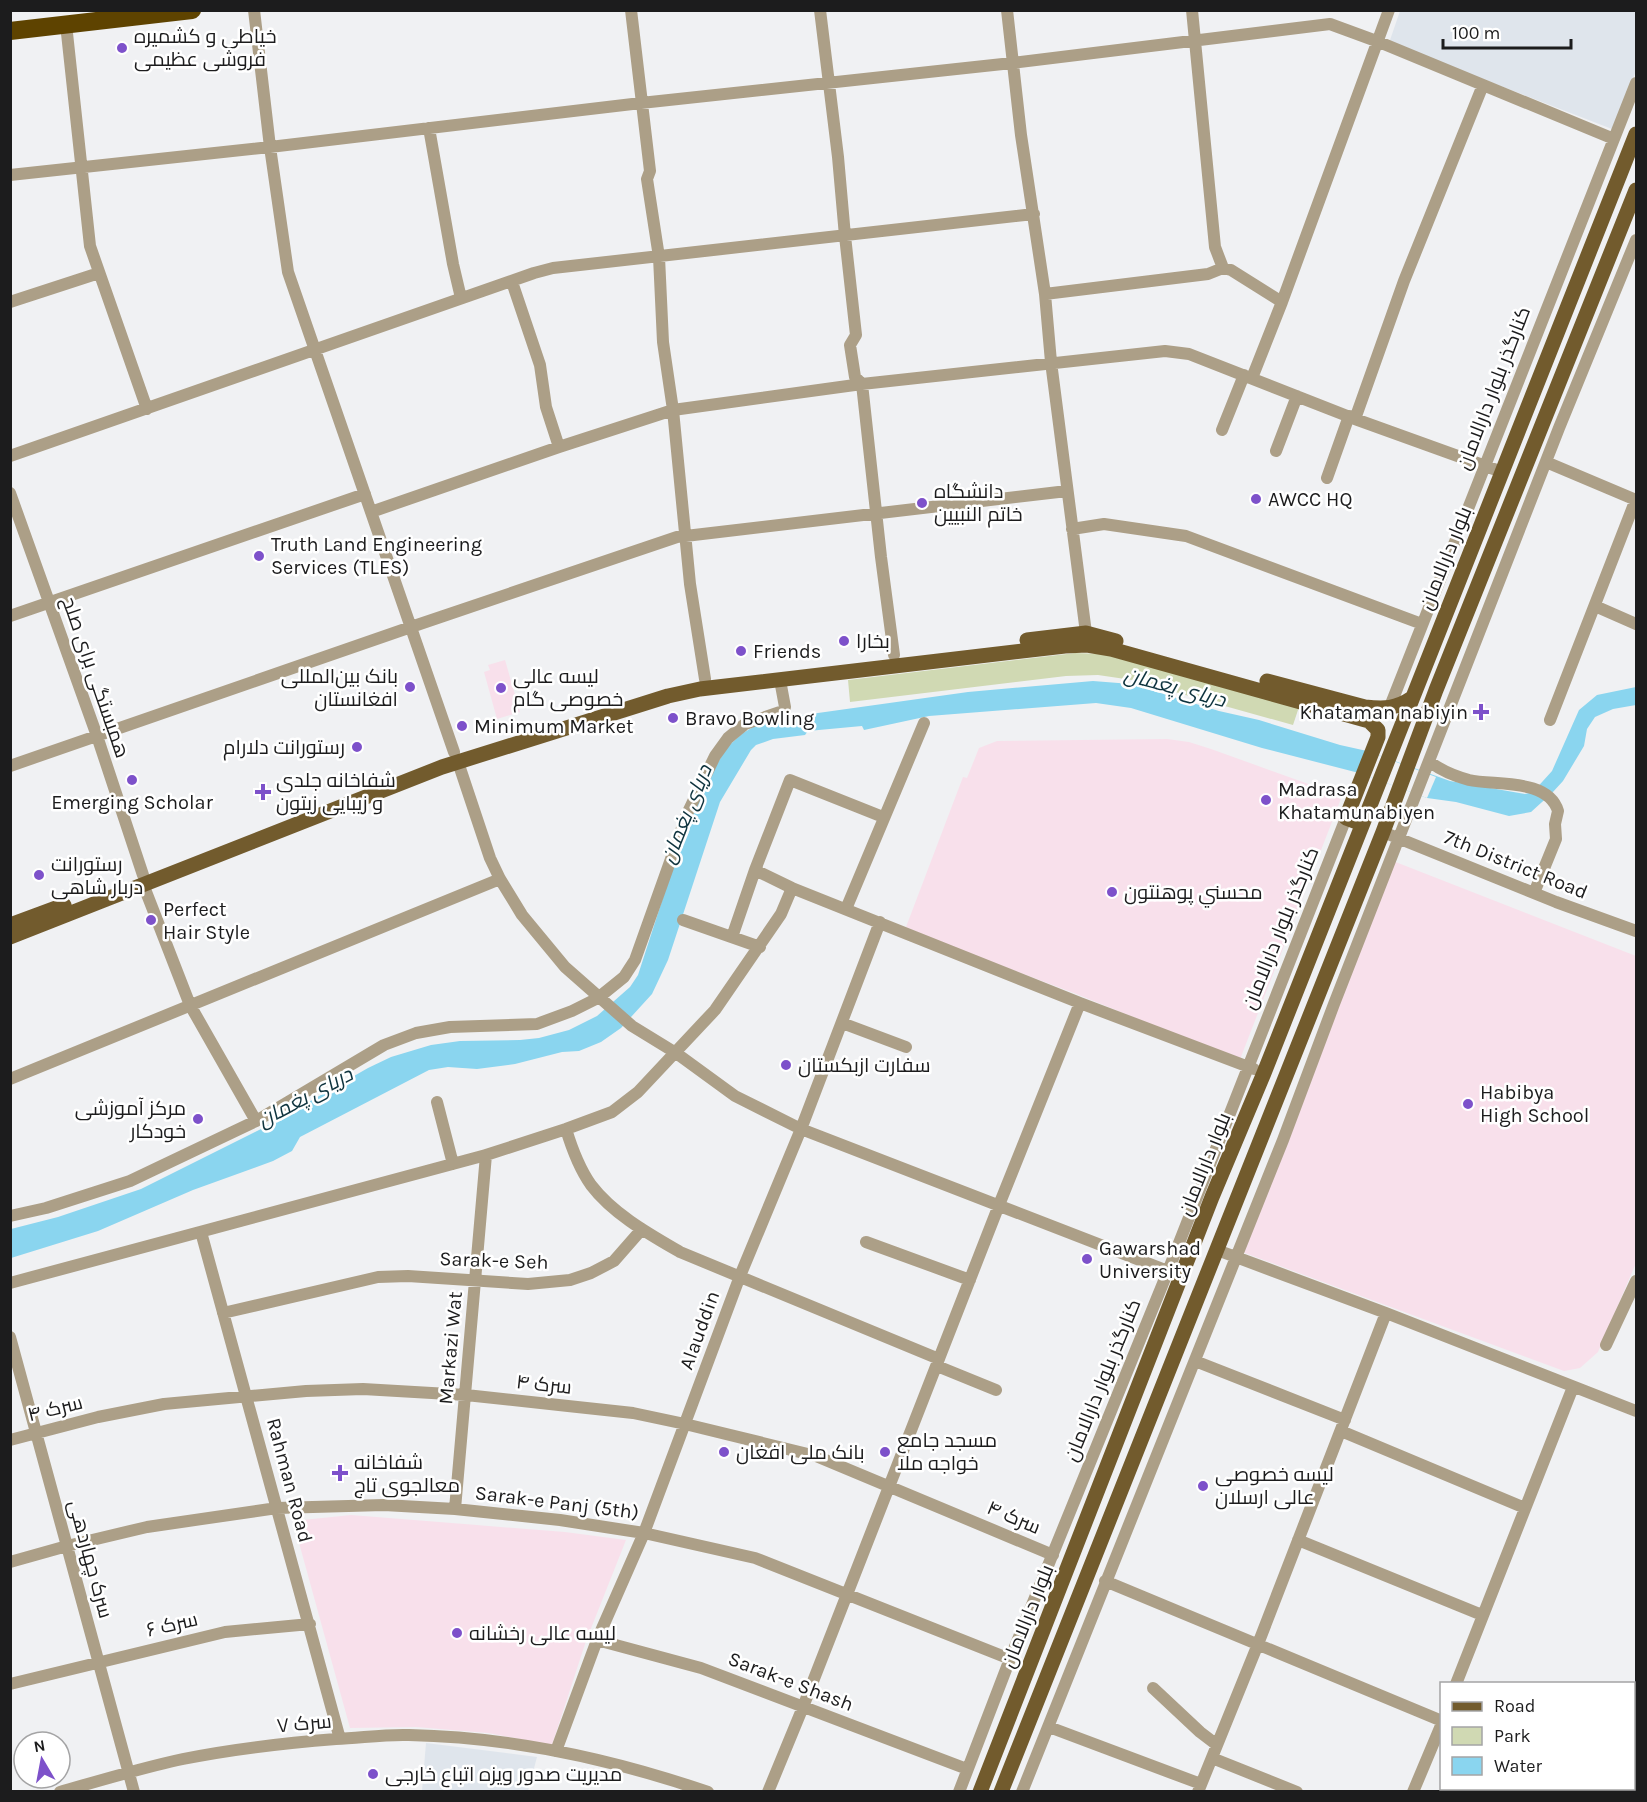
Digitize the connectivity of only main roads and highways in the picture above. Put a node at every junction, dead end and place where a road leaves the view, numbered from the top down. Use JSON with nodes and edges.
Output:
{"nodes":[{"id":1,"x":192,"y":10,"type":"edge"},
{"id":2,"x":10,"y":31,"type":"edge"},
{"id":3,"x":1636,"y":134,"type":"edge"},
{"id":4,"x":1636,"y":190,"type":"edge"},
{"id":5,"x":848,"y":666,"type":"junction"},
{"id":6,"x":1424,"y":669,"type":"junction"},
{"id":7,"x":1439,"y":683,"type":"junction"},
{"id":8,"x":1412,"y":698,"type":"junction"},
{"id":9,"x":456,"y":757,"type":"junction"},
{"id":10,"x":1362,"y":824,"type":"junction"},
{"id":11,"x":1334,"y":894,"type":"junction"},
{"id":12,"x":1354,"y":902,"type":"junction"},
{"id":13,"x":73,"y":907,"type":"junction"},
{"id":14,"x":10,"y":925,"type":"edge"},
{"id":15,"x":10,"y":937,"type":"edge"},
{"id":16,"x":980,"y":1791,"type":"edge"},
{"id":17,"x":1001,"y":1791,"type":"edge"}],
"edges":[{"from":1,"to":2,"type":"highway"},
{"from":3,"to":6,"type":"main road","name":"بلوار دارالامان"},
{"from":4,"to":7,"type":"main road","name":"بلوار دارالامان"},
{"from":5,"to":8,"type":"main road"},
{"from":5,"to":9,"type":"main road"},
{"from":5,"to":9,"type":"main road"},
{"from":5,"to":10,"type":"main road","name":"کنارگذر بلوار دارالامان"},
{"from":6,"to":7,"type":"main road"},
{"from":6,"to":8,"type":"main road","name":"بلوار دارالامان"},
{"from":7,"to":12,"type":"main road","name":"بلوار دارالامان"},
{"from":8,"to":10,"type":"main road","name":"بلوار دارالامان"},
{"from":9,"to":13,"type":"main road"},
{"from":10,"to":11,"type":"main road","name":"بلوار دارالامان"},
{"from":11,"to":12,"type":"main road"},
{"from":11,"to":16,"type":"main road","name":"بلوار دارالامان"},
{"from":12,"to":17,"type":"main road","name":"بلوار دارالامان"},
{"from":13,"to":14,"type":"main road"},
{"from":13,"to":15,"type":"main road"}]}
